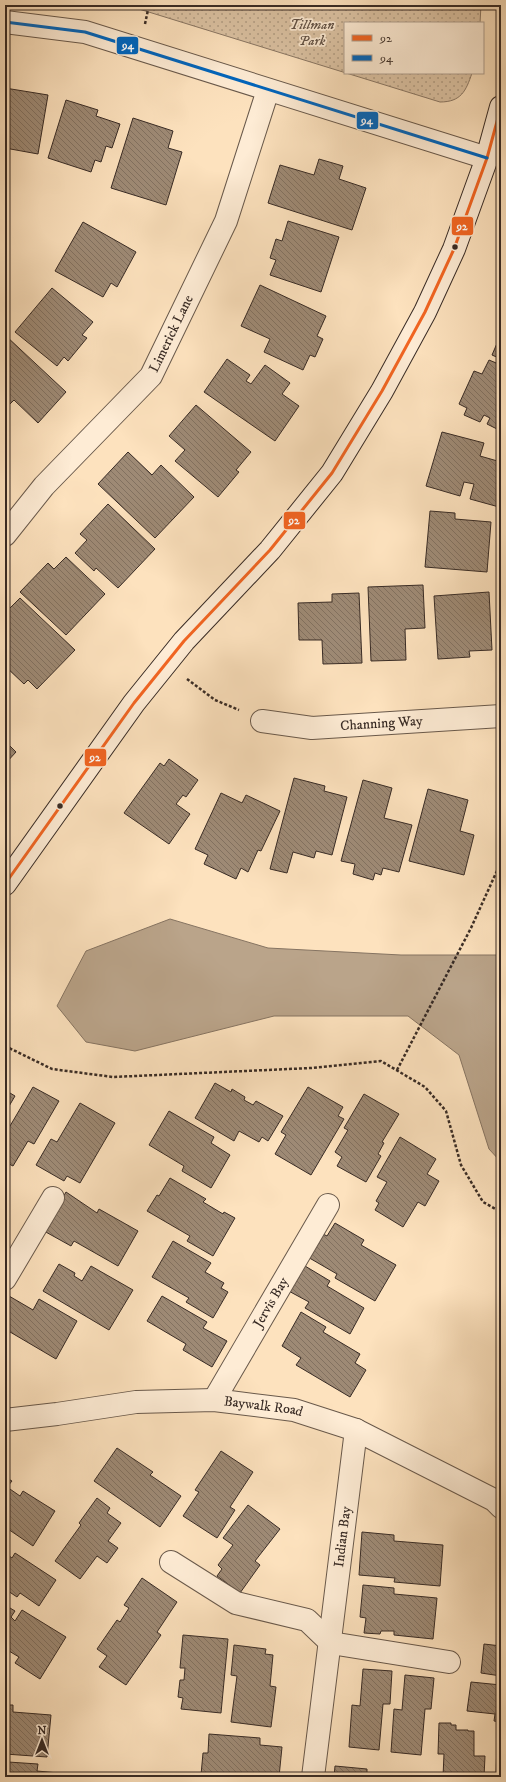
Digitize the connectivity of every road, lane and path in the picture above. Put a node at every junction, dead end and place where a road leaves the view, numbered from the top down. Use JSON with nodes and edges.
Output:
{"nodes":[{"id":1,"x":5,"y":22,"type":"edge"},
{"id":2,"x":268,"y":90,"type":"junction"},
{"id":3,"x":501,"y":107,"type":"edge"},
{"id":4,"x":487,"y":158,"type":"junction"},
{"id":5,"x":5,"y":535,"type":"edge"},
{"id":6,"x":166,"y":663,"type":"junction"},
{"id":7,"x":501,"y":716,"type":"edge"},
{"id":8,"x":262,"y":721,"type":"joint"},
{"id":9,"x":501,"y":862,"type":"edge"},
{"id":10,"x":5,"y":884,"type":"edge"},
{"id":11,"x":5,"y":1046,"type":"edge"},
{"id":12,"x":397,"y":1070,"type":"junction"},
{"id":13,"x":53,"y":1198,"type":"dead end"},
{"id":14,"x":328,"y":1205,"type":"dead end"},
{"id":15,"x":501,"y":1212,"type":"edge"},
{"id":16,"x":5,"y":1279,"type":"edge"},
{"id":17,"x":214,"y":1400,"type":"junction"},
{"id":18,"x":5,"y":1420,"type":"edge"},
{"id":19,"x":356,"y":1430,"type":"junction"},
{"id":20,"x":499,"y":1498,"type":"edge"},
{"id":21,"x":171,"y":1562,"type":"dead end"},
{"id":22,"x":331,"y":1643,"type":"junction"},
{"id":23,"x":449,"y":1662,"type":"dead end"},
{"id":24,"x":313,"y":1777,"type":"edge"}],
"edges":[{"from":1,"to":2,"type":"street"},
{"from":2,"to":4,"type":"street"},
{"from":2,"to":5,"type":"street","name":"Limerick Lane"},
{"from":3,"to":4,"type":"street"},
{"from":4,"to":6,"type":"street"},
{"from":6,"to":8,"type":"path"},
{"from":6,"to":10,"type":"street"},
{"from":7,"to":8,"type":"street","name":"Channing Way"},
{"from":9,"to":12,"type":"path"},
{"from":11,"to":12,"type":"path"},
{"from":12,"to":15,"type":"path"},
{"from":13,"to":16,"type":"street"},
{"from":14,"to":17,"type":"street","name":"Jervis Bay"},
{"from":17,"to":18,"type":"street","name":"Baywalk Road"},
{"from":17,"to":19,"type":"street","name":"Baywalk Road"},
{"from":19,"to":20,"type":"street","name":"Baywalk Road"},
{"from":19,"to":22,"type":"street","name":"Indian Bay"},
{"from":21,"to":22,"type":"street"},
{"from":22,"to":23,"type":"street"},
{"from":22,"to":24,"type":"street","name":"Indian Bay"}]}
